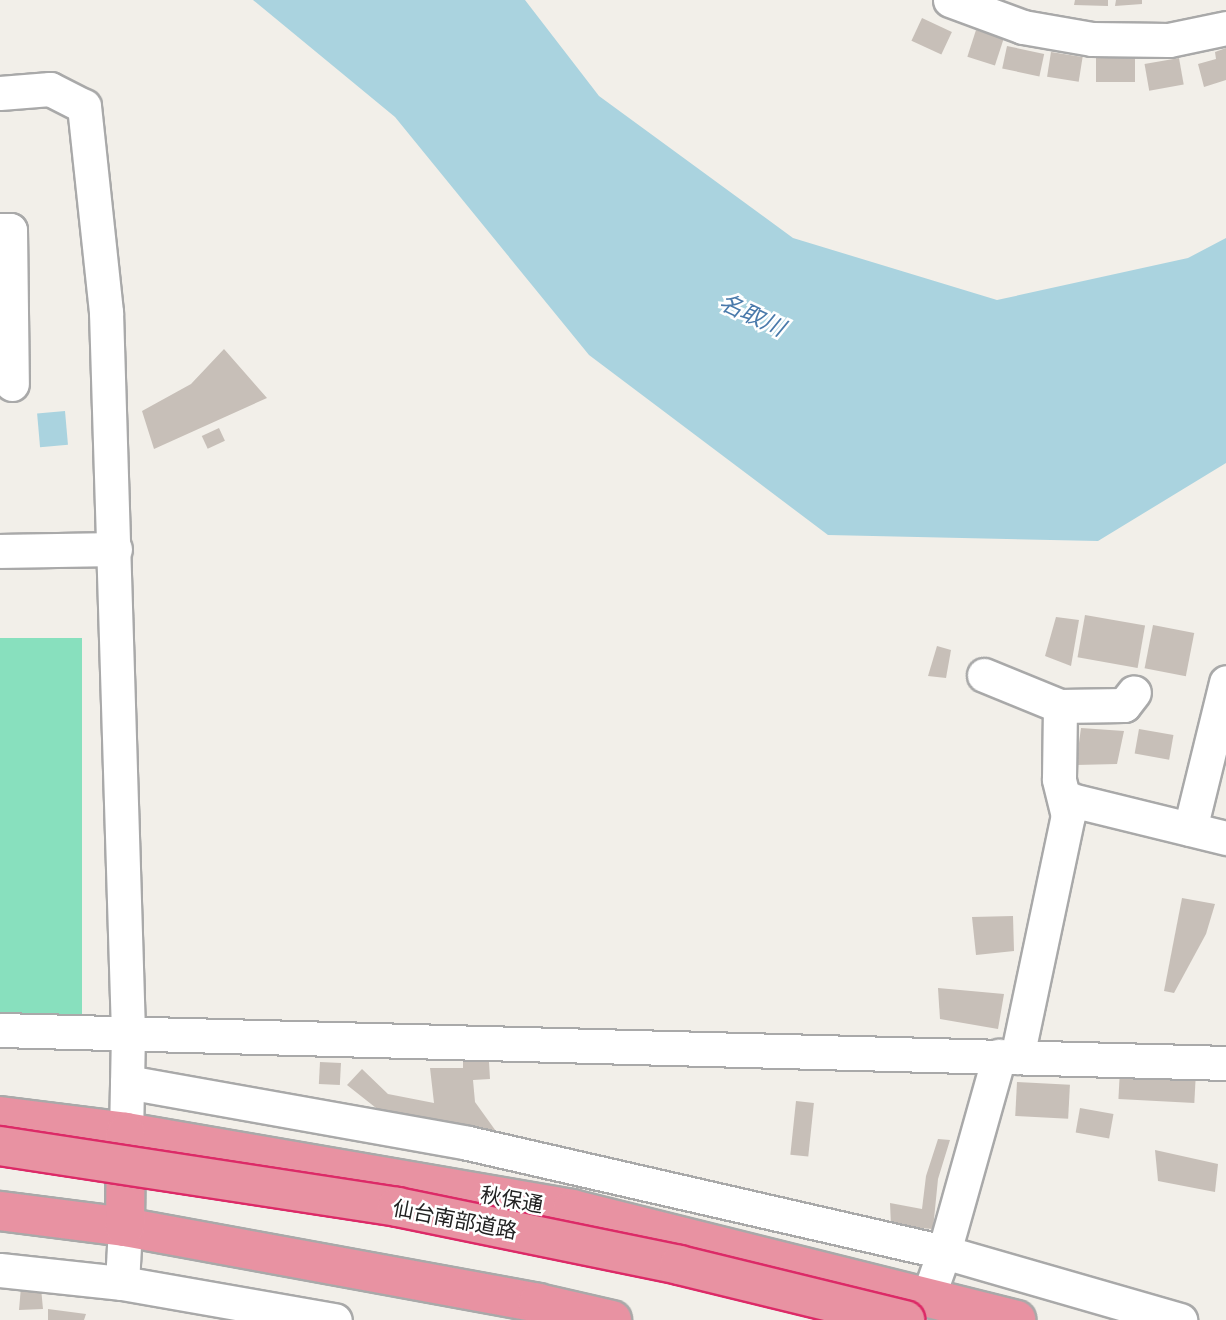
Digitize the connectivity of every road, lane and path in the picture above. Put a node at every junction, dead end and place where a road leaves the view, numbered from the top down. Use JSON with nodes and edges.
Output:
{"nodes":[{"id":1,"x":950,"y":0,"type":"edge"},
{"id":2,"x":1226,"y":28,"type":"edge"},
{"id":3,"x":0,"y":93,"type":"edge"},
{"id":4,"x":0,"y":230,"type":"edge"},
{"id":5,"x":12,"y":384,"type":"dead end"},
{"id":6,"x":115,"y":549,"type":"junction"},
{"id":7,"x":0,"y":551,"type":"edge"},
{"id":8,"x":984,"y":675,"type":"dead end"},
{"id":9,"x":1226,"y":682,"type":"edge"},
{"id":10,"x":1134,"y":692,"type":"dead end"},
{"id":11,"x":1060,"y":706,"type":"junction"},
{"id":12,"x":1068,"y":816,"type":"junction"},
{"id":13,"x":1190,"y":829,"type":"junction"},
{"id":14,"x":1226,"y":838,"type":"edge"},
{"id":15,"x":0,"y":1030,"type":"edge"},
{"id":16,"x":128,"y":1032,"type":"junction"},
{"id":17,"x":1008,"y":1057,"type":"junction"},
{"id":18,"x":1226,"y":1063,"type":"edge"},
{"id":19,"x":127,"y":1082,"type":"junction"},
{"id":20,"x":0,"y":1116,"type":"edge"},
{"id":21,"x":126,"y":1132,"type":"junction"},
{"id":22,"x":0,"y":1146,"type":"edge"},
{"id":23,"x":0,"y":1211,"type":"edge"},
{"id":24,"x":125,"y":1227,"type":"junction"},
{"id":25,"x":944,"y":1252,"type":"junction"},
{"id":26,"x":0,"y":1270,"type":"edge"},
{"id":27,"x":122,"y":1283,"type":"junction"},
{"id":28,"x":918,"y":1312,"type":"edge"},
{"id":29,"x":335,"y":1320,"type":"edge"},
{"id":30,"x":612,"y":1320,"type":"edge"},
{"id":31,"x":1016,"y":1320,"type":"edge"},
{"id":32,"x":1180,"y":1320,"type":"edge"}],
"edges":[{"from":1,"to":2,"type":"street"},
{"from":3,"to":6,"type":"street"},
{"from":4,"to":5,"type":"street"},
{"from":6,"to":7,"type":"street"},
{"from":6,"to":16,"type":"street"},
{"from":8,"to":11,"type":"street"},
{"from":9,"to":13,"type":"street"},
{"from":10,"to":11,"type":"street"},
{"from":11,"to":12,"type":"street"},
{"from":12,"to":13,"type":"street"},
{"from":12,"to":17,"type":"street"},
{"from":13,"to":14,"type":"street"},
{"from":15,"to":16,"type":"street"},
{"from":16,"to":17,"type":"street"},
{"from":16,"to":19,"type":"street"},
{"from":17,"to":18,"type":"street"},
{"from":17,"to":25,"type":"street"},
{"from":19,"to":21,"type":"street"},
{"from":19,"to":25,"type":"street"},
{"from":20,"to":21,"type":"highway","name":"秋保通"},
{"from":21,"to":24,"type":"highway"},
{"from":21,"to":28,"type":"highway","name":"秋保通"},
{"from":22,"to":28,"type":"highway","name":"仙台南部道路","bridge":true},
{"from":23,"to":24,"type":"highway"},
{"from":24,"to":27,"type":"street"},
{"from":24,"to":30,"type":"highway"},
{"from":25,"to":28,"type":"street"},
{"from":25,"to":32,"type":"street"},
{"from":26,"to":27,"type":"street"},
{"from":27,"to":29,"type":"street"},
{"from":28,"to":31,"type":"highway","name":"秋保通"}]}
